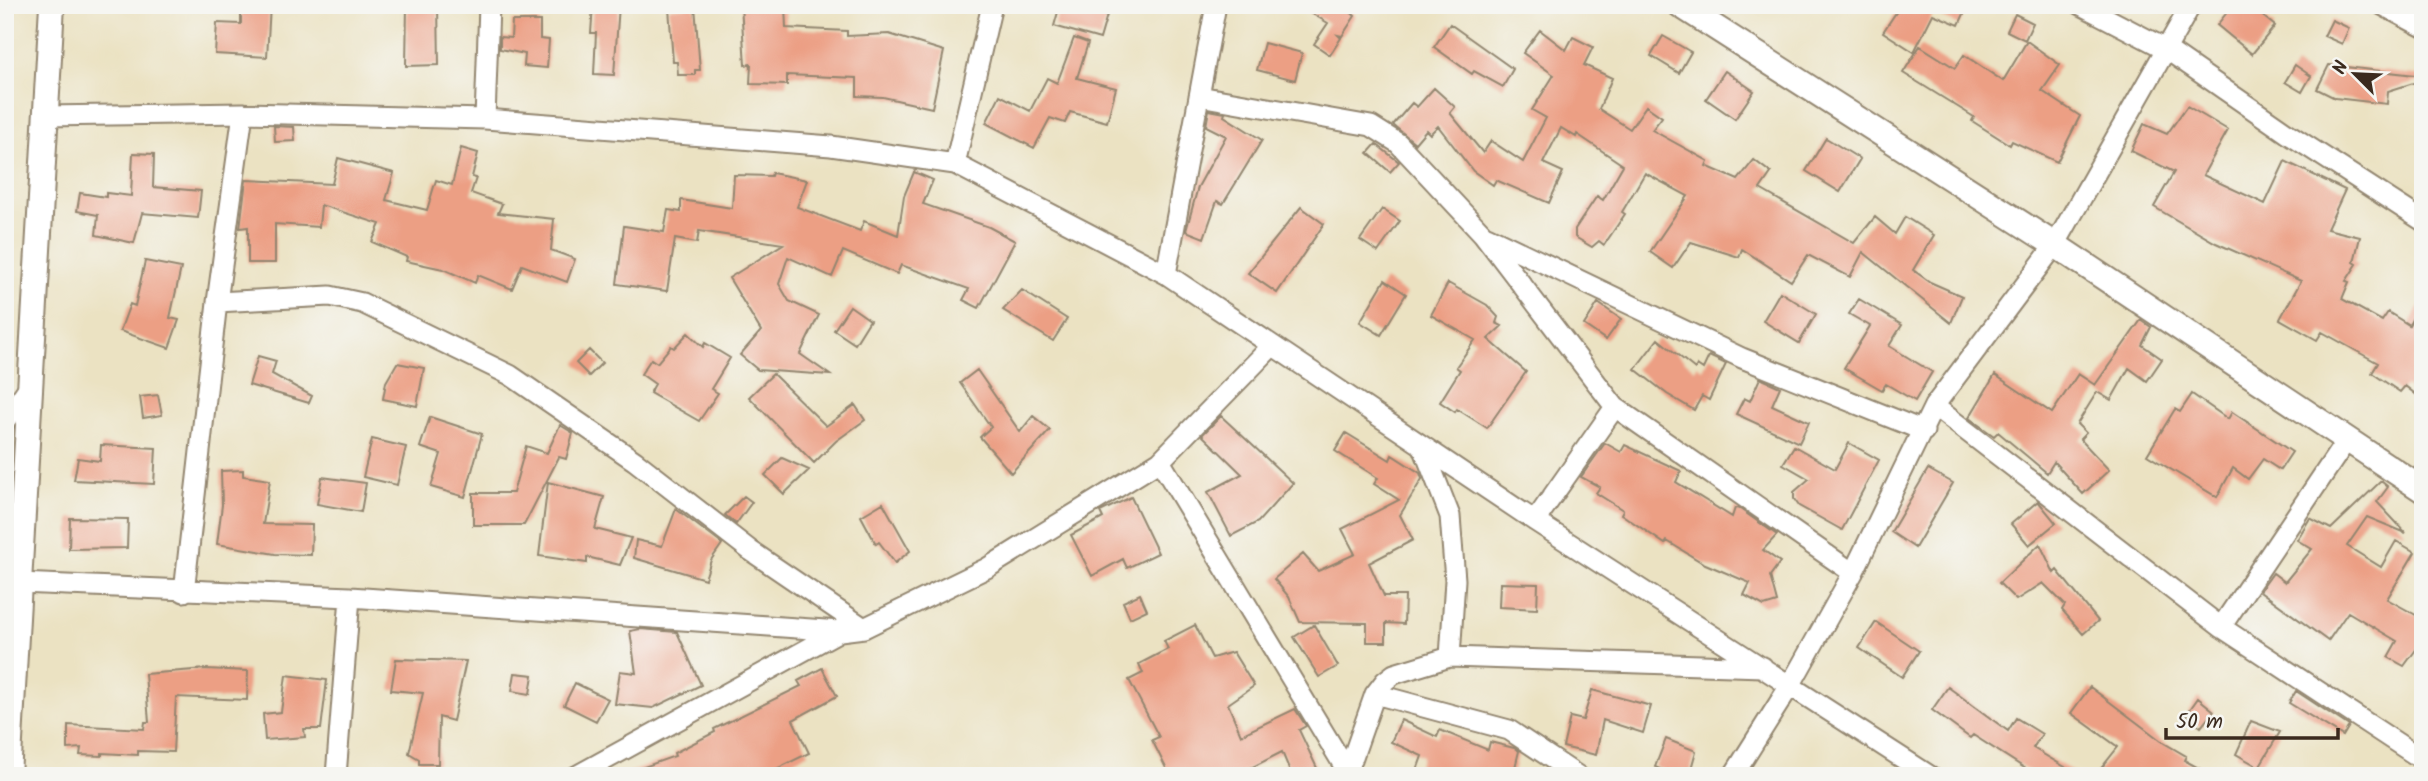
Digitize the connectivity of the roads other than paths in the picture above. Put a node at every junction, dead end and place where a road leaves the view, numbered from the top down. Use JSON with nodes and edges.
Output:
{"nodes":[{"id":1,"x":52,"y":5,"type":"edge"},
{"id":2,"x":489,"y":5,"type":"edge"},
{"id":3,"x":1216,"y":5,"type":"edge"},
{"id":4,"x":1680,"y":5,"type":"edge"},
{"id":5,"x":2081,"y":5,"type":"edge"},
{"id":6,"x":2191,"y":5,"type":"edge"},
{"id":7,"x":2382,"y":5,"type":"edge"},
{"id":8,"x":989,"y":6,"type":"edge"},
{"id":9,"x":2423,"y":27,"type":"edge"},
{"id":10,"x":2166,"y":49,"type":"junction"},
{"id":11,"x":1199,"y":96,"type":"junction"},
{"id":12,"x":243,"y":113,"type":"junction"},
{"id":13,"x":46,"y":116,"type":"junction"},
{"id":14,"x":485,"y":119,"type":"junction"},
{"id":15,"x":955,"y":164,"type":"junction"},
{"id":16,"x":2423,"y":221,"type":"edge"},
{"id":17,"x":1483,"y":234,"type":"junction"},
{"id":18,"x":2055,"y":245,"type":"junction"},
{"id":19,"x":1166,"y":274,"type":"junction"},
{"id":20,"x":217,"y":302,"type":"junction"},
{"id":21,"x":1272,"y":346,"type":"junction"},
{"id":22,"x":30,"y":385,"type":"junction"},
{"id":23,"x":1934,"y":406,"type":"junction"},
{"id":24,"x":1615,"y":407,"type":"junction"},
{"id":25,"x":5,"y":421,"type":"edge"},
{"id":26,"x":1924,"y":431,"type":"junction"},
{"id":27,"x":2346,"y":441,"type":"junction"},
{"id":28,"x":1423,"y":447,"type":"junction"},
{"id":29,"x":1160,"y":461,"type":"junction"},
{"id":30,"x":2423,"y":489,"type":"edge"},
{"id":31,"x":1535,"y":522,"type":"junction"},
{"id":32,"x":1853,"y":573,"type":"junction"},
{"id":33,"x":19,"y":583,"type":"junction"},
{"id":34,"x":184,"y":592,"type":"junction"},
{"id":35,"x":351,"y":597,"type":"junction"},
{"id":36,"x":2221,"y":627,"type":"junction"},
{"id":37,"x":864,"y":628,"type":"junction"},
{"id":38,"x":841,"y":631,"type":"junction"},
{"id":39,"x":1450,"y":657,"type":"junction"},
{"id":40,"x":1764,"y":667,"type":"junction"},
{"id":41,"x":1791,"y":684,"type":"junction"},
{"id":42,"x":1375,"y":694,"type":"junction"},
{"id":43,"x":2423,"y":760,"type":"edge"},
{"id":44,"x":1349,"y":774,"type":"edge"},
{"id":45,"x":8,"y":776,"type":"edge"},
{"id":46,"x":336,"y":776,"type":"edge"},
{"id":47,"x":576,"y":776,"type":"edge"},
{"id":48,"x":1578,"y":776,"type":"edge"},
{"id":49,"x":1733,"y":776,"type":"edge"},
{"id":50,"x":1930,"y":776,"type":"edge"}],
"edges":[{"from":1,"to":13,"type":"street"},
{"from":2,"to":14,"type":"street"},
{"from":3,"to":11,"type":"street"},
{"from":4,"to":18,"type":"street"},
{"from":5,"to":10,"type":"street"},
{"from":6,"to":10,"type":"street"},
{"from":7,"to":9,"type":"street"},
{"from":8,"to":15,"type":"street"},
{"from":10,"to":16,"type":"street"},
{"from":10,"to":18,"type":"street"},
{"from":11,"to":17,"type":"street"},
{"from":11,"to":19,"type":"street"},
{"from":12,"to":13,"type":"street"},
{"from":12,"to":14,"type":"street"},
{"from":12,"to":20,"type":"street"},
{"from":13,"to":22,"type":"street"},
{"from":14,"to":15,"type":"street"},
{"from":15,"to":19,"type":"street"},
{"from":17,"to":24,"type":"street"},
{"from":17,"to":26,"type":"street"},
{"from":18,"to":23,"type":"street"},
{"from":18,"to":27,"type":"street"},
{"from":19,"to":21,"type":"street"},
{"from":20,"to":34,"type":"street"},
{"from":20,"to":37,"type":"street"},
{"from":21,"to":28,"type":"street"},
{"from":21,"to":29,"type":"street"},
{"from":22,"to":25,"type":"street"},
{"from":22,"to":33,"type":"street"},
{"from":23,"to":26,"type":"street"},
{"from":23,"to":36,"type":"street"},
{"from":24,"to":31,"type":"street"},
{"from":24,"to":32,"type":"street"},
{"from":26,"to":32,"type":"street"},
{"from":27,"to":30,"type":"street"},
{"from":27,"to":36,"type":"street"},
{"from":28,"to":31,"type":"street"},
{"from":28,"to":39,"type":"street"},
{"from":29,"to":37,"type":"street"},
{"from":29,"to":44,"type":"street"},
{"from":31,"to":40,"type":"street"},
{"from":32,"to":41,"type":"street"},
{"from":33,"to":34,"type":"street"},
{"from":33,"to":45,"type":"street"},
{"from":34,"to":35,"type":"street"},
{"from":35,"to":38,"type":"street"},
{"from":35,"to":46,"type":"street"},
{"from":36,"to":43,"type":"street"},
{"from":37,"to":38,"type":"street"},
{"from":38,"to":47,"type":"street"},
{"from":39,"to":40,"type":"street"},
{"from":39,"to":42,"type":"street"},
{"from":40,"to":41,"type":"street"},
{"from":41,"to":49,"type":"street"},
{"from":41,"to":50,"type":"street"},
{"from":42,"to":44,"type":"street"},
{"from":42,"to":48,"type":"street"}]}
